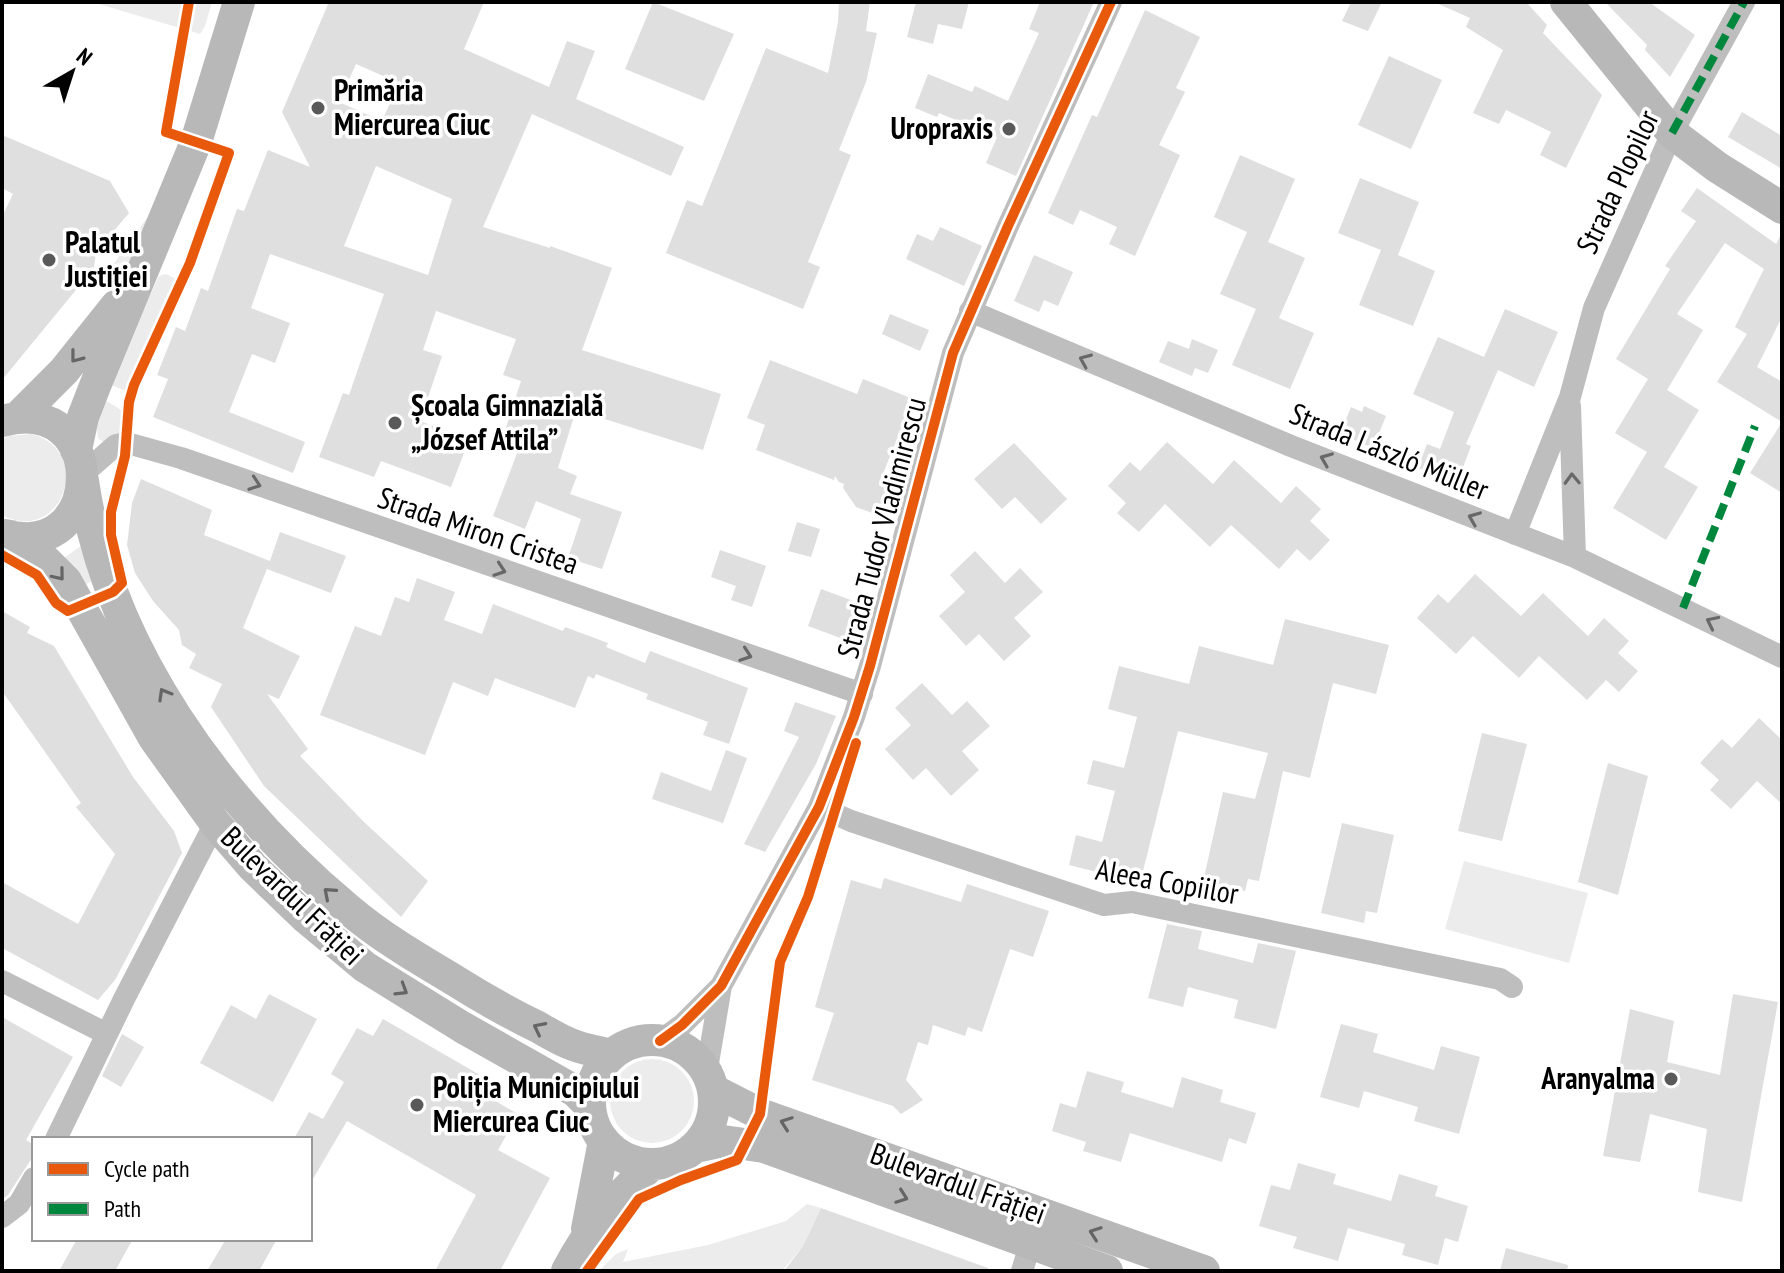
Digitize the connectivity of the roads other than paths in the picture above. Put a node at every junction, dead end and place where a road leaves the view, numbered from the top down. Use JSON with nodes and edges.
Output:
{"nodes":[{"id":1,"x":239,"y":2,"type":"edge"},
{"id":2,"x":1111,"y":2,"type":"edge"},
{"id":3,"x":1566,"y":2,"type":"edge"},
{"id":4,"x":1744,"y":2,"type":"edge"},
{"id":5,"x":1672,"y":133,"type":"junction"},
{"id":6,"x":1782,"y":208,"type":"edge"},
{"id":7,"x":141,"y":273,"type":"junction"},
{"id":8,"x":970,"y":311,"type":"junction"},
{"id":9,"x":1570,"y":397,"type":"junction"},
{"id":10,"x":10,"y":419,"type":"edge"},
{"id":11,"x":81,"y":468,"type":"junction"},
{"id":12,"x":1515,"y":534,"type":"junction"},
{"id":13,"x":7,"y":535,"type":"edge"},
{"id":14,"x":1575,"y":557,"type":"junction"},
{"id":15,"x":1782,"y":657,"type":"edge"},
{"id":16,"x":862,"y":694,"type":"junction"},
{"id":17,"x":819,"y":807,"type":"junction"},
{"id":18,"x":215,"y":823,"type":"junction"},
{"id":19,"x":2,"y":981,"type":"edge"},
{"id":20,"x":721,"y":986,"type":"junction"},
{"id":21,"x":1512,"y":987,"type":"dead end"},
{"id":22,"x":107,"y":1034,"type":"junction"},
{"id":23,"x":660,"y":1041,"type":"junction"},
{"id":24,"x":611,"y":1055,"type":"junction"},
{"id":25,"x":711,"y":1080,"type":"junction"},
{"id":26,"x":589,"y":1105,"type":"junction"},
{"id":27,"x":57,"y":1137,"type":"edge"},
{"id":28,"x":604,"y":1141,"type":"junction"},
{"id":29,"x":695,"y":1147,"type":"junction"},
{"id":30,"x":652,"y":1164,"type":"junction"},
{"id":31,"x":32,"y":1181,"type":"edge"},
{"id":32,"x":2,"y":1217,"type":"edge"},
{"id":33,"x":586,"y":1235,"type":"junction"},
{"id":34,"x":1026,"y":1258,"type":"edge"},
{"id":35,"x":567,"y":1271,"type":"edge"},
{"id":36,"x":1107,"y":1271,"type":"edge"},
{"id":37,"x":1204,"y":1271,"type":"edge"}],
"edges":[{"from":1,"to":7,"type":"main road"},
{"from":2,"to":8,"type":"street","name":"Strada Tudor Vladimirescu"},
{"from":3,"to":5,"type":"main road"},
{"from":4,"to":5,"type":"street","name":"Strada Plopilor"},
{"from":5,"to":6,"type":"main road"},
{"from":5,"to":9,"type":"street","name":"Strada Plopilor"},
{"from":7,"to":10,"type":"main road","one_way":true},
{"from":7,"to":11,"type":"main road"},
{"from":12,"to":8,"type":"street","name":"Strada László Müller","one_way":true},
{"from":8,"to":16,"type":"street","name":"Strada Tudor Vladimirescu"},
{"from":9,"to":12,"type":"street"},
{"from":14,"to":9,"type":"street","one_way":true},
{"from":10,"to":11,"type":"main road"},
{"from":11,"to":13,"type":"main road"},
{"from":11,"to":16,"type":"street","name":"Strada Miron Cristea","one_way":true},
{"from":24,"to":11,"type":"main road","name":"Bulevardul Frăției","one_way":true},
{"from":12,"to":14,"type":"street","name":"Strada László Müller"},
{"from":13,"to":18,"type":"main road","name":"Bulevardul Frăției","one_way":true},
{"from":15,"to":14,"type":"street","name":"Strada László Müller","one_way":true},
{"from":16,"to":17,"type":"street","name":"Strada Tudor Vladimirescu"},
{"from":17,"to":20,"type":"street","name":"Strada Tudor Vladimirescu"},
{"from":17,"to":21,"type":"street","name":"Aleea Copiilor"},
{"from":18,"to":22,"type":"street"},
{"from":18,"to":26,"type":"main road","name":"Bulevardul Frăției","one_way":true},
{"from":19,"to":22,"type":"street"},
{"from":20,"to":23,"type":"street","name":"Strada Tudor Vladimirescu"},
{"from":20,"to":25,"type":"street","name":"Strada Tudor Vladimirescu"},
{"from":22,"to":27,"type":"street"},
{"from":23,"to":24,"type":"main road"},
{"from":23,"to":25,"type":"main road"},
{"from":24,"to":26,"type":"main road"},
{"from":25,"to":29,"type":"main road"},
{"from":37,"to":25,"type":"main road","name":"Bulevardul Frăției","one_way":true},
{"from":26,"to":28,"type":"main road"},
{"from":28,"to":30,"type":"main road"},
{"from":28,"to":33,"type":"main road"},
{"from":29,"to":30,"type":"main road"},
{"from":29,"to":34,"type":"main road","name":"Bulevardul Frăției","one_way":true},
{"from":30,"to":33,"type":"main road"},
{"from":31,"to":32,"type":"street"},
{"from":33,"to":35,"type":"main road"},
{"from":34,"to":36,"type":"main road","name":"Bulevardul Frăției"}]}
